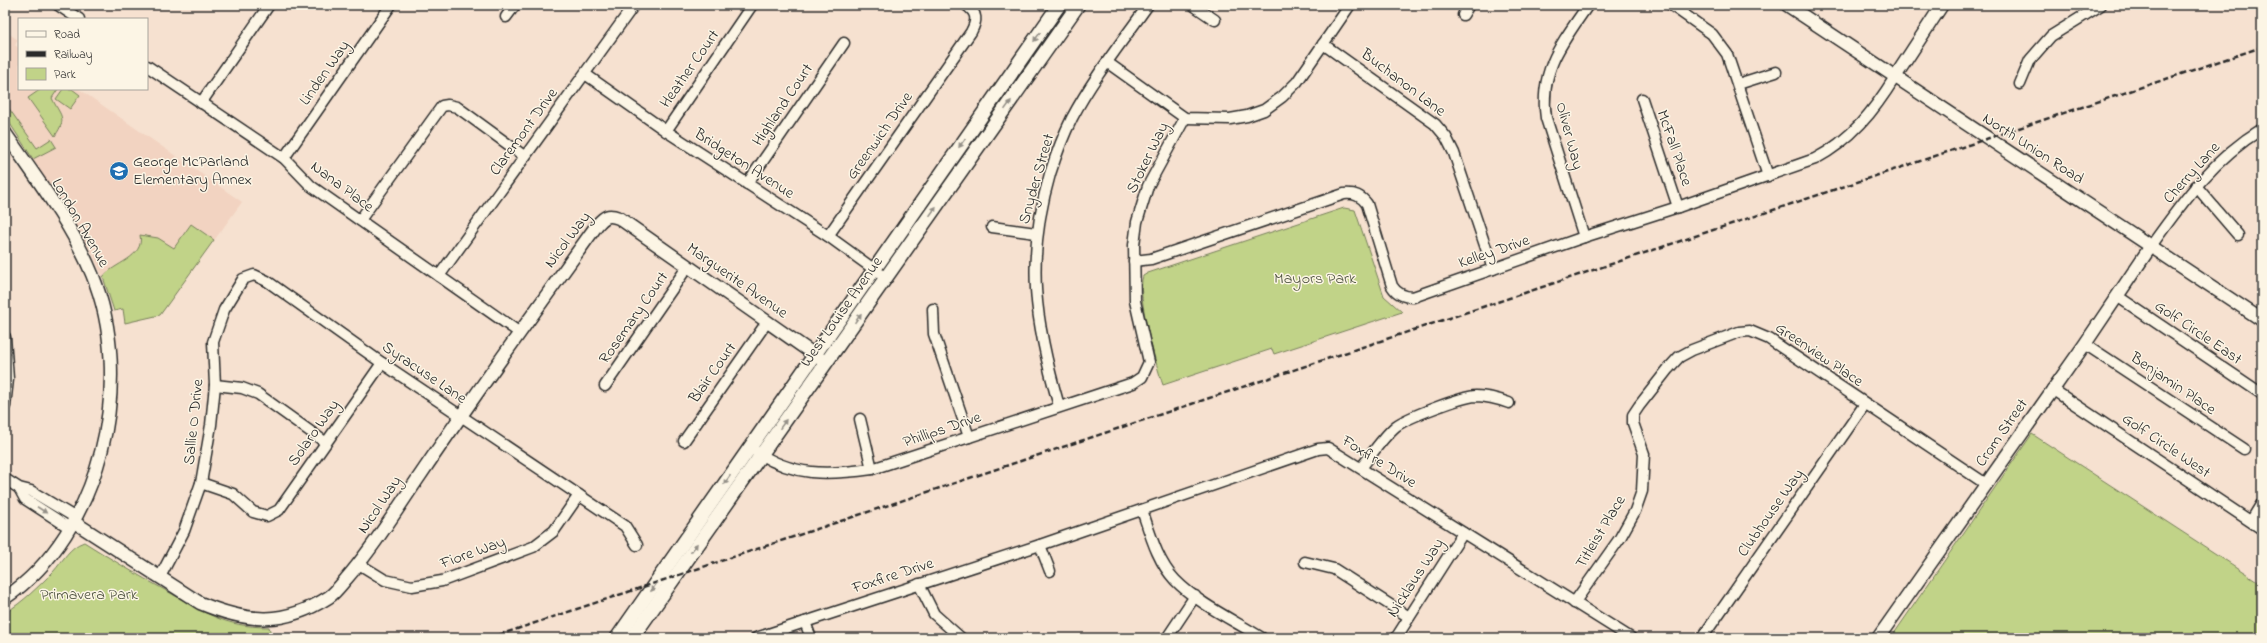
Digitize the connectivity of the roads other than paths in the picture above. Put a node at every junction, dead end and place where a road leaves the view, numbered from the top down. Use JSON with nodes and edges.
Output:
{"nodes":[{"id":1,"x":58,"y":5,"type":"edge"},
{"id":2,"x":269,"y":5,"type":"edge"},
{"id":3,"x":391,"y":5,"type":"edge"},
{"id":4,"x":515,"y":5,"type":"edge"},
{"id":5,"x":634,"y":5,"type":"edge"},
{"id":6,"x":752,"y":5,"type":"edge"},
{"id":7,"x":966,"y":5,"type":"edge"},
{"id":8,"x":1059,"y":5,"type":"edge"},
{"id":9,"x":1078,"y":5,"type":"edge"},
{"id":10,"x":1148,"y":5,"type":"edge"},
{"id":11,"x":1193,"y":5,"type":"edge"},
{"id":12,"x":1350,"y":5,"type":"edge"},
{"id":13,"x":1469,"y":5,"type":"edge"},
{"id":14,"x":1588,"y":5,"type":"edge"},
{"id":15,"x":1671,"y":5,"type":"edge"},
{"id":16,"x":1787,"y":5,"type":"edge"},
{"id":17,"x":1942,"y":5,"type":"edge"},
{"id":18,"x":2100,"y":5,"type":"edge"},
{"id":19,"x":1462,"y":15,"type":"dead end"},
{"id":20,"x":506,"y":17,"type":"dead end"},
{"id":21,"x":78,"y":18,"type":"edge"},
{"id":22,"x":1215,"y":20,"type":"dead end"},
{"id":23,"x":844,"y":43,"type":"dead end"},
{"id":24,"x":1324,"y":44,"type":"junction"},
{"id":25,"x":1108,"y":63,"type":"junction"},
{"id":26,"x":148,"y":67,"type":"edge"},
{"id":27,"x":1776,"y":72,"type":"dead end"},
{"id":28,"x":585,"y":74,"type":"junction"},
{"id":29,"x":1895,"y":77,"type":"junction"},
{"id":30,"x":1738,"y":84,"type":"junction"},
{"id":31,"x":2020,"y":84,"type":"dead end"},
{"id":32,"x":1642,"y":99,"type":"dead end"},
{"id":33,"x":201,"y":103,"type":"junction"},
{"id":34,"x":1185,"y":118,"type":"junction"},
{"id":35,"x":666,"y":131,"type":"junction"},
{"id":36,"x":2261,"y":131,"type":"edge"},
{"id":37,"x":5,"y":133,"type":"edge"},
{"id":38,"x":524,"y":156,"type":"junction"},
{"id":39,"x":284,"y":158,"type":"junction"},
{"id":40,"x":1768,"y":176,"type":"junction"},
{"id":41,"x":747,"y":184,"type":"junction"},
{"id":42,"x":2196,"y":186,"type":"junction"},
{"id":43,"x":1678,"y":207,"type":"junction"},
{"id":44,"x":360,"y":220,"type":"junction"},
{"id":45,"x":629,"y":225,"type":"joint"},
{"id":46,"x":992,"y":228,"type":"dead end"},
{"id":47,"x":1036,"y":233,"type":"junction"},
{"id":48,"x":2238,"y":235,"type":"dead end"},
{"id":49,"x":828,"y":236,"type":"junction"},
{"id":50,"x":1584,"y":237,"type":"junction"},
{"id":51,"x":2151,"y":246,"type":"junction"},
{"id":52,"x":1134,"y":261,"type":"junction"},
{"id":53,"x":688,"y":266,"type":"junction"},
{"id":54,"x":874,"y":269,"type":"junction"},
{"id":55,"x":1493,"y":269,"type":"junction"},
{"id":56,"x":254,"y":275,"type":"joint"},
{"id":57,"x":440,"y":276,"type":"junction"},
{"id":58,"x":886,"y":278,"type":"junction"},
{"id":59,"x":2117,"y":296,"type":"junction"},
{"id":60,"x":933,"y":309,"type":"dead end"},
{"id":61,"x":2262,"y":320,"type":"edge"},
{"id":62,"x":767,"y":322,"type":"junction"},
{"id":63,"x":520,"y":333,"type":"junction"},
{"id":64,"x":5,"y":337,"type":"edge"},
{"id":65,"x":2085,"y":344,"type":"junction"},
{"id":66,"x":814,"y":354,"type":"junction"},
{"id":67,"x":382,"y":363,"type":"junction"},
{"id":68,"x":826,"y":363,"type":"junction"},
{"id":69,"x":1142,"y":376,"type":"joint"},
{"id":70,"x":215,"y":385,"type":"junction"},
{"id":71,"x":605,"y":386,"type":"dead end"},
{"id":72,"x":2052,"y":389,"type":"junction"},
{"id":73,"x":2262,"y":394,"type":"edge"},
{"id":74,"x":1509,"y":403,"type":"dead end"},
{"id":75,"x":1865,"y":404,"type":"junction"},
{"id":76,"x":5,"y":406,"type":"edge"},
{"id":77,"x":1059,"y":406,"type":"junction"},
{"id":78,"x":461,"y":415,"type":"junction"},
{"id":79,"x":860,"y":420,"type":"dead end"},
{"id":80,"x":969,"y":437,"type":"junction"},
{"id":81,"x":684,"y":441,"type":"dead end"},
{"id":82,"x":325,"y":442,"type":"junction"},
{"id":83,"x":2244,"y":449,"type":"dead end"},
{"id":84,"x":1642,"y":450,"type":"joint"},
{"id":85,"x":755,"y":452,"type":"junction"},
{"id":86,"x":1361,"y":468,"type":"junction"},
{"id":87,"x":872,"y":469,"type":"junction"},
{"id":88,"x":5,"y":479,"type":"edge"},
{"id":89,"x":201,"y":483,"type":"junction"},
{"id":90,"x":1986,"y":484,"type":"junction"},
{"id":91,"x":579,"y":496,"type":"junction"},
{"id":92,"x":2262,"y":503,"type":"edge"},
{"id":93,"x":1142,"y":510,"type":"junction"},
{"id":94,"x":2251,"y":521,"type":"junction"},
{"id":95,"x":73,"y":522,"type":"junction"},
{"id":96,"x":2262,"y":529,"type":"edge"},
{"id":97,"x":1463,"y":533,"type":"junction"},
{"id":98,"x":637,"y":545,"type":"dead end"},
{"id":99,"x":1040,"y":545,"type":"junction"},
{"id":100,"x":1305,"y":562,"type":"dead end"},
{"id":101,"x":359,"y":564,"type":"junction"},
{"id":102,"x":1050,"y":571,"type":"dead end"},
{"id":103,"x":160,"y":577,"type":"junction"},
{"id":104,"x":919,"y":584,"type":"junction"},
{"id":105,"x":1195,"y":596,"type":"junction"},
{"id":106,"x":5,"y":598,"type":"edge"},
{"id":107,"x":1574,"y":603,"type":"junction"},
{"id":108,"x":1409,"y":616,"type":"junction"},
{"id":109,"x":805,"y":622,"type":"junction"},
{"id":110,"x":617,"y":638,"type":"edge"},
{"id":111,"x":632,"y":638,"type":"edge"},
{"id":112,"x":756,"y":638,"type":"edge"},
{"id":113,"x":811,"y":638,"type":"edge"},
{"id":114,"x":961,"y":638,"type":"edge"},
{"id":115,"x":1167,"y":638,"type":"edge"},
{"id":116,"x":1262,"y":638,"type":"edge"},
{"id":117,"x":1396,"y":638,"type":"edge"},
{"id":118,"x":1631,"y":638,"type":"edge"},
{"id":119,"x":1702,"y":638,"type":"edge"},
{"id":120,"x":1878,"y":638,"type":"edge"}],
"edges":[{"from":1,"to":21,"type":"street"},
{"from":2,"to":33,"type":"street"},
{"from":3,"to":39,"type":"street","name":"Linden Way"},
{"from":4,"to":20,"type":"street"},
{"from":5,"to":28,"type":"street","name":"Claremont Drive"},
{"from":6,"to":35,"type":"street","name":"Heather Court"},
{"from":7,"to":49,"type":"street","name":"Greenwich Drive"},
{"from":8,"to":54,"type":"main road","name":"West Louise Avenue","one_way":true},
{"from":58,"to":9,"type":"main road","name":"West Louise Avenue","one_way":true},
{"from":10,"to":25,"type":"street","name":"Snyder Street"},
{"from":11,"to":22,"type":"street"},
{"from":12,"to":24,"type":"street"},
{"from":13,"to":19,"type":"street"},
{"from":14,"to":50,"type":"street","name":"Oliver Way"},
{"from":15,"to":30,"type":"street"},
{"from":16,"to":29,"type":"street","name":"North Union Road"},
{"from":17,"to":29,"type":"street"},
{"from":18,"to":31,"type":"street"},
{"from":23,"to":41,"type":"street","name":"Highland Court"},
{"from":24,"to":34,"type":"street"},
{"from":24,"to":55,"type":"street","name":"Buchanon Lane"},
{"from":25,"to":34,"type":"street"},
{"from":25,"to":47,"type":"street","name":"Snyder Street"},
{"from":26,"to":33,"type":"street","name":"Nana Place"},
{"from":27,"to":30,"type":"street"},
{"from":28,"to":35,"type":"street","name":"Bridgeton Avenue"},
{"from":28,"to":38,"type":"street","name":"Claremont Drive"},
{"from":29,"to":40,"type":"street","name":"Kelley Drive"},
{"from":29,"to":51,"type":"street","name":"North Union Road"},
{"from":30,"to":40,"type":"street"},
{"from":32,"to":43,"type":"street","name":"McFall Place"},
{"from":33,"to":39,"type":"street","name":"Nana Place"},
{"from":34,"to":52,"type":"street","name":"Stoker Way"},
{"from":35,"to":41,"type":"street","name":"Bridgeton Avenue"},
{"from":36,"to":42,"type":"street","name":"Cherry Lane"},
{"from":37,"to":95,"type":"street","name":"London Avenue"},
{"from":38,"to":44,"type":"street"},
{"from":38,"to":57,"type":"street","name":"Claremont Drive"},
{"from":39,"to":44,"type":"street","name":"Nana Place"},
{"from":40,"to":43,"type":"street","name":"Kelley Drive"},
{"from":41,"to":49,"type":"street","name":"Bridgeton Avenue"},
{"from":42,"to":48,"type":"street"},
{"from":42,"to":51,"type":"street","name":"Cherry Lane"},
{"from":43,"to":50,"type":"street","name":"Kelley Drive"},
{"from":44,"to":57,"type":"street","name":"Nana Place"},
{"from":45,"to":53,"type":"street","name":"Marguerite Avenue"},
{"from":45,"to":63,"type":"street","name":"Nicol Way"},
{"from":46,"to":47,"type":"street"},
{"from":47,"to":77,"type":"street","name":"Snyder Street"},
{"from":49,"to":54,"type":"street","name":"Bridgeton Avenue"},
{"from":50,"to":55,"type":"street","name":"Kelley Drive"},
{"from":51,"to":59,"type":"street","name":"Crom Street"},
{"from":51,"to":61,"type":"street","name":"North Union Road"},
{"from":52,"to":55,"type":"street","name":"Kelley Drive"},
{"from":52,"to":69,"type":"street","name":"Stoker Way"},
{"from":53,"to":62,"type":"street","name":"Marguerite Avenue"},
{"from":53,"to":71,"type":"street","name":"Rosemary Court"},
{"from":54,"to":58,"type":"street","name":"Bridgeton Avenue"},
{"from":54,"to":66,"type":"main road","name":"West Louise Avenue"},
{"from":56,"to":67,"type":"street","name":"Syracuse Lane"},
{"from":56,"to":70,"type":"street","name":"Sallie O Drive"},
{"from":57,"to":63,"type":"street","name":"Nana Place"},
{"from":68,"to":58,"type":"main road","name":"West Louise Avenue","one_way":true},
{"from":59,"to":65,"type":"street","name":"Crom Street"},
{"from":59,"to":73,"type":"street","name":"Golf Circle East"},
{"from":60,"to":80,"type":"street"},
{"from":62,"to":66,"type":"street","name":"Marguerite Avenue"},
{"from":62,"to":81,"type":"street","name":"Blair Court"},
{"from":63,"to":78,"type":"street","name":"Nicol Way"},
{"from":64,"to":76,"type":"street"},
{"from":65,"to":72,"type":"street","name":"Crom Street"},
{"from":65,"to":83,"type":"street","name":"Benjamin Place"},
{"from":66,"to":68,"type":"street","name":"Marguerite Avenue"},
{"from":66,"to":85,"type":"main road","name":"West Louise Avenue"},
{"from":67,"to":78,"type":"street","name":"Syracuse Lane"},
{"from":67,"to":82,"type":"street","name":"Solaro Way"},
{"from":85,"to":68,"type":"main road","name":"West Louise Avenue","one_way":true},
{"from":69,"to":77,"type":"street","name":"Phillips Drive"},
{"from":70,"to":82,"type":"street"},
{"from":70,"to":89,"type":"street","name":"Sallie O Drive"},
{"from":72,"to":90,"type":"street","name":"Crom Street"},
{"from":72,"to":94,"type":"street","name":"Golf Circle West"},
{"from":74,"to":86,"type":"street"},
{"from":75,"to":84,"type":"street","name":"Greenview Place"},
{"from":75,"to":90,"type":"street","name":"Greenview Place"},
{"from":75,"to":119,"type":"street","name":"Clubhouse Way"},
{"from":77,"to":80,"type":"street","name":"Phillips Drive"},
{"from":78,"to":91,"type":"street","name":"Syracuse Lane"},
{"from":78,"to":101,"type":"street","name":"Nicol Way"},
{"from":79,"to":87,"type":"street"},
{"from":80,"to":87,"type":"street","name":"Phillips Drive"},
{"from":82,"to":89,"type":"street","name":"Solaro Way"},
{"from":84,"to":107,"type":"street","name":"Titleist Place"},
{"from":85,"to":87,"type":"street","name":"Phillips Drive"},
{"from":85,"to":110,"type":"main road","name":"West Louise Avenue","one_way":true},
{"from":111,"to":85,"type":"main road","name":"West Louise Avenue","one_way":true},
{"from":86,"to":93,"type":"street","name":"Foxfire Drive"},
{"from":86,"to":97,"type":"street","name":"Foxfire Drive"},
{"from":88,"to":95,"type":"street","name":"Nicol Way"},
{"from":89,"to":103,"type":"street","name":"Sallie O Drive"},
{"from":90,"to":120,"type":"street","name":"Crom Street"},
{"from":91,"to":98,"type":"street","name":"Syracuse Lane"},
{"from":91,"to":101,"type":"street","name":"Fiore Way"},
{"from":92,"to":94,"type":"street"},
{"from":93,"to":99,"type":"street","name":"Foxfire Drive"},
{"from":93,"to":105,"type":"street"},
{"from":94,"to":96,"type":"street","name":"Golf Circle West"},
{"from":95,"to":103,"type":"street","name":"Nicol Way"},
{"from":95,"to":106,"type":"street","name":"London Avenue"},
{"from":97,"to":107,"type":"street","name":"Foxfire Drive"},
{"from":97,"to":108,"type":"street","name":"Nicklaus Way"},
{"from":99,"to":102,"type":"street"},
{"from":99,"to":104,"type":"street","name":"Foxfire Drive"},
{"from":100,"to":108,"type":"street"},
{"from":101,"to":103,"type":"street","name":"Nicol Way"},
{"from":104,"to":109,"type":"street","name":"Foxfire Drive"},
{"from":104,"to":114,"type":"street"},
{"from":105,"to":115,"type":"street"},
{"from":105,"to":116,"type":"street"},
{"from":107,"to":118,"type":"street","name":"Foxfire Drive"},
{"from":108,"to":117,"type":"street","name":"Nicklaus Way"},
{"from":109,"to":112,"type":"street","name":"Foxfire Drive"},
{"from":109,"to":113,"type":"street"}]}
